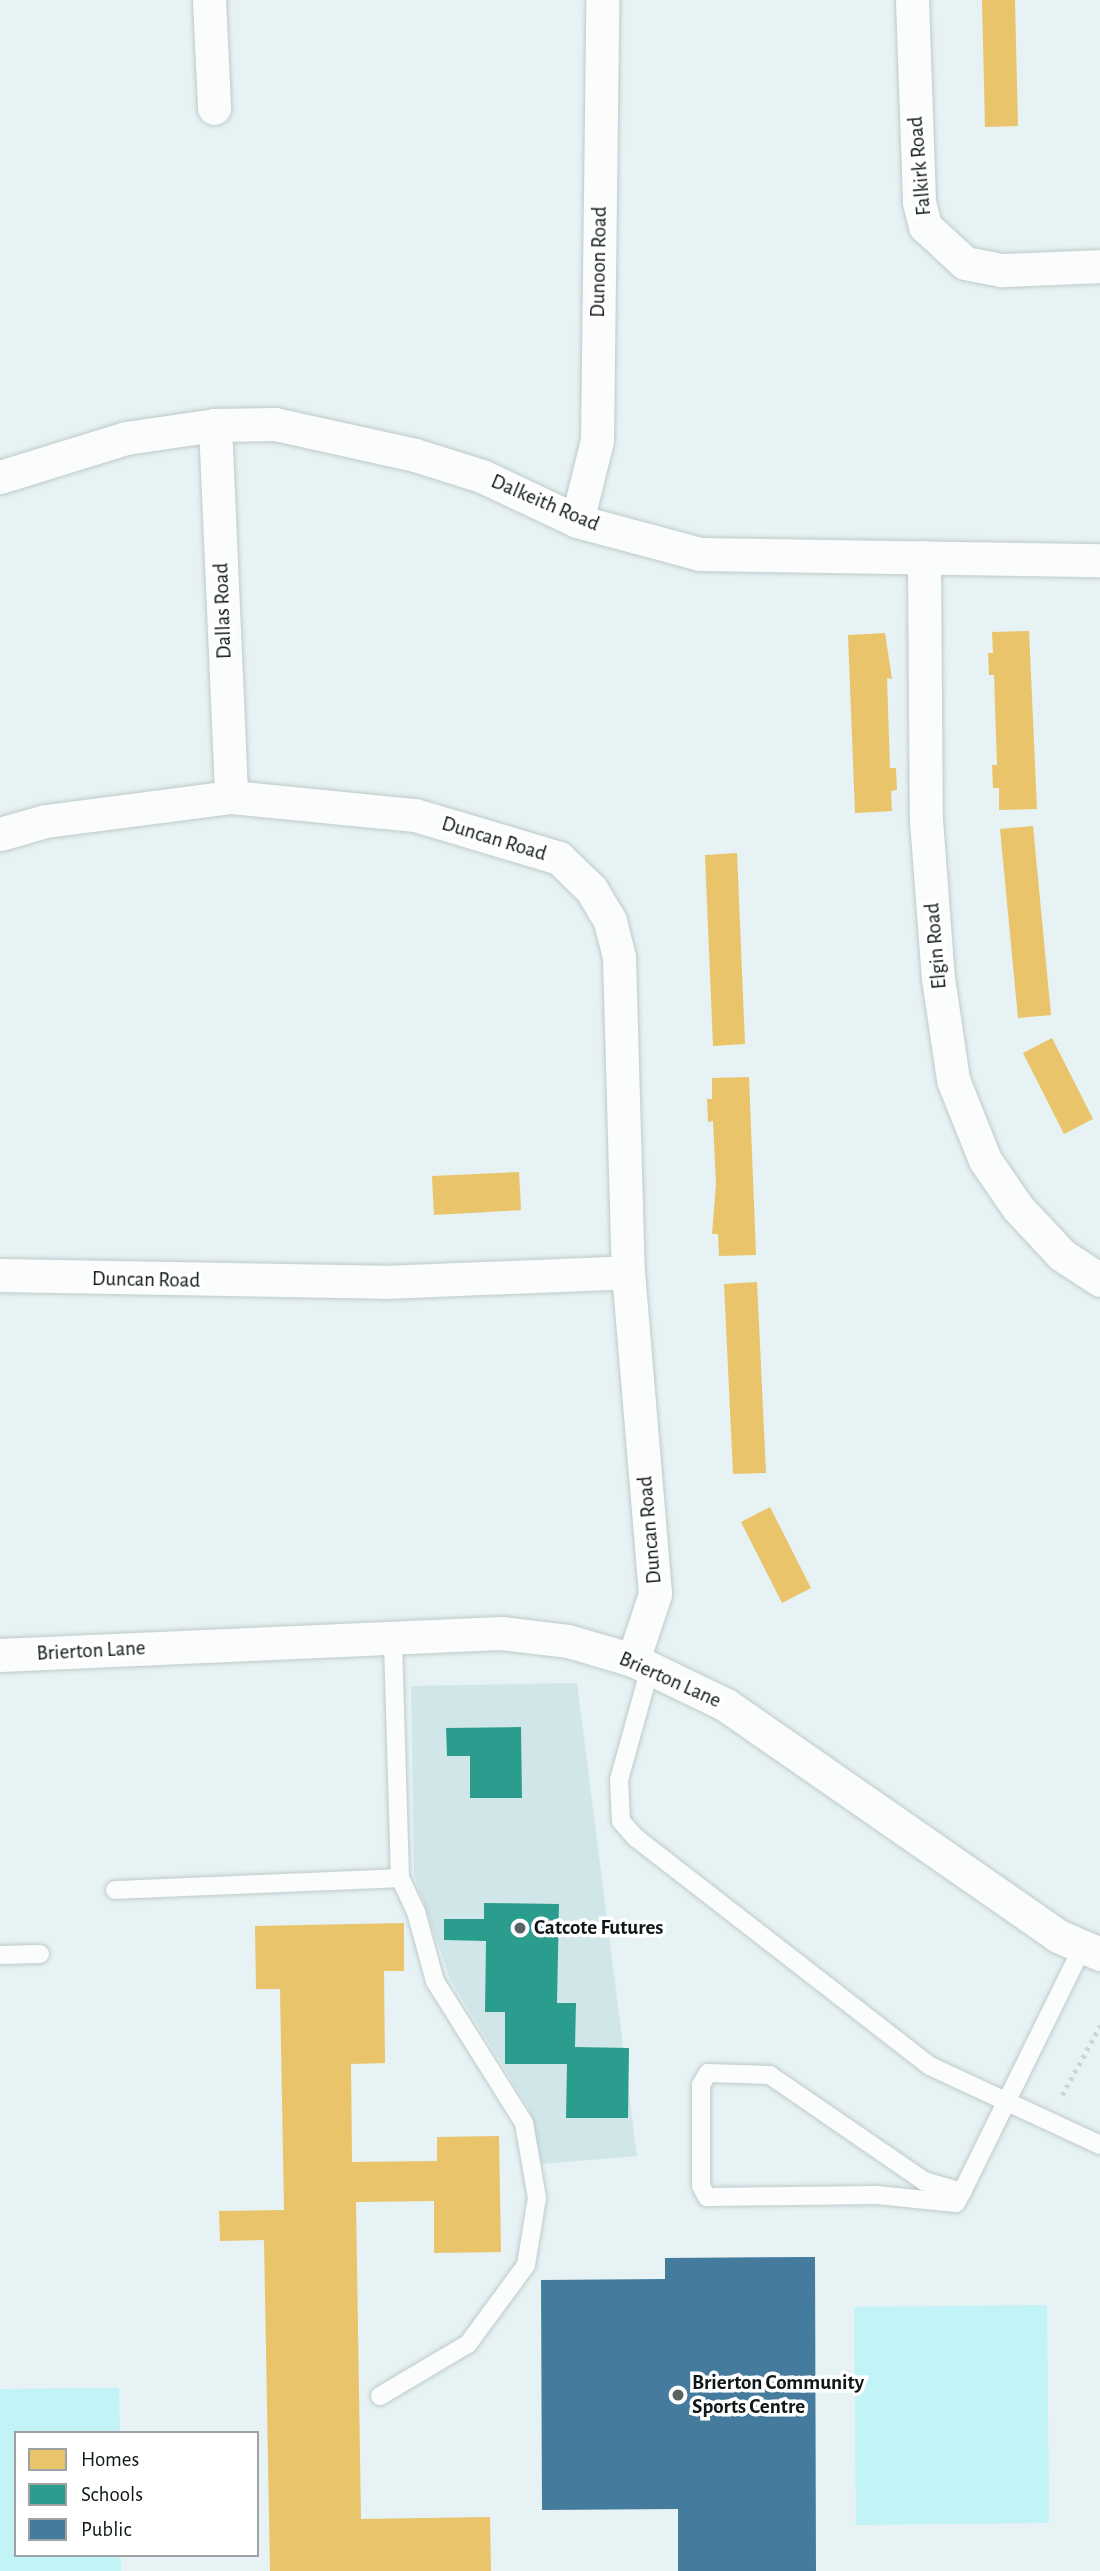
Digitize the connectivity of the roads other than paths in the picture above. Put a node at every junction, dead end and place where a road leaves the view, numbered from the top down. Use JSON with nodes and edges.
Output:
{"nodes":[{"id":1,"x":209,"y":0,"type":"edge"},
{"id":2,"x":602,"y":0,"type":"edge"},
{"id":3,"x":912,"y":0,"type":"edge"},
{"id":4,"x":214,"y":108,"type":"dead end"},
{"id":5,"x":1100,"y":266,"type":"edge"},
{"id":6,"x":215,"y":425,"type":"junction"},
{"id":7,"x":0,"y":477,"type":"edge"},
{"id":8,"x":577,"y":521,"type":"junction"},
{"id":9,"x":924,"y":556,"type":"junction"},
{"id":10,"x":1100,"y":560,"type":"edge"},
{"id":11,"x":230,"y":797,"type":"junction"},
{"id":12,"x":0,"y":834,"type":"edge"},
{"id":13,"x":628,"y":1272,"type":"junction"},
{"id":14,"x":0,"y":1275,"type":"edge"},
{"id":15,"x":1100,"y":1280,"type":"edge"},
{"id":16,"x":393,"y":1637,"type":"junction"},
{"id":17,"x":0,"y":1655,"type":"edge"},
{"id":18,"x":641,"y":1664,"type":"junction"},
{"id":19,"x":400,"y":1878,"type":"junction"},
{"id":20,"x":115,"y":1890,"type":"dead end"},
{"id":21,"x":1091,"y":1951,"type":"edge"},
{"id":22,"x":40,"y":1954,"type":"dead end"},
{"id":23,"x":0,"y":1955,"type":"edge"},
{"id":24,"x":1007,"y":2098,"type":"junction"},
{"id":25,"x":1100,"y":2145,"type":"edge"},
{"id":26,"x":962,"y":2192,"type":"junction"},
{"id":27,"x":380,"y":2396,"type":"dead end"}],
"edges":[{"from":1,"to":4,"type":"street"},
{"from":2,"to":8,"type":"street","name":"Dunoon Road"},
{"from":3,"to":5,"type":"street","name":"Falkirk Road"},
{"from":6,"to":7,"type":"street","name":"Dalkeith Road"},
{"from":6,"to":8,"type":"street","name":"Dalkeith Road"},
{"from":6,"to":11,"type":"street","name":"Dallas Road"},
{"from":8,"to":9,"type":"street","name":"Dalkeith Road"},
{"from":9,"to":10,"type":"street","name":"Dalkeith Road"},
{"from":9,"to":15,"type":"street","name":"Elgin Road"},
{"from":11,"to":12,"type":"street","name":"Duncan Road"},
{"from":11,"to":13,"type":"street","name":"Duncan Road"},
{"from":13,"to":14,"type":"street","name":"Duncan Road"},
{"from":13,"to":18,"type":"street","name":"Duncan Road"},
{"from":16,"to":17,"type":"street","name":"Brierton Lane"},
{"from":16,"to":18,"type":"street","name":"Brierton Lane"},
{"from":16,"to":19,"type":"lane"},
{"from":18,"to":21,"type":"street","name":"Brierton Lane"},
{"from":18,"to":24,"type":"lane"},
{"from":19,"to":20,"type":"lane"},
{"from":19,"to":27,"type":"lane"},
{"from":21,"to":24,"type":"lane"},
{"from":22,"to":23,"type":"lane"},
{"from":24,"to":25,"type":"lane"},
{"from":24,"to":26,"type":"lane"},
{"from":26,"to":26,"type":"lane"}]}
